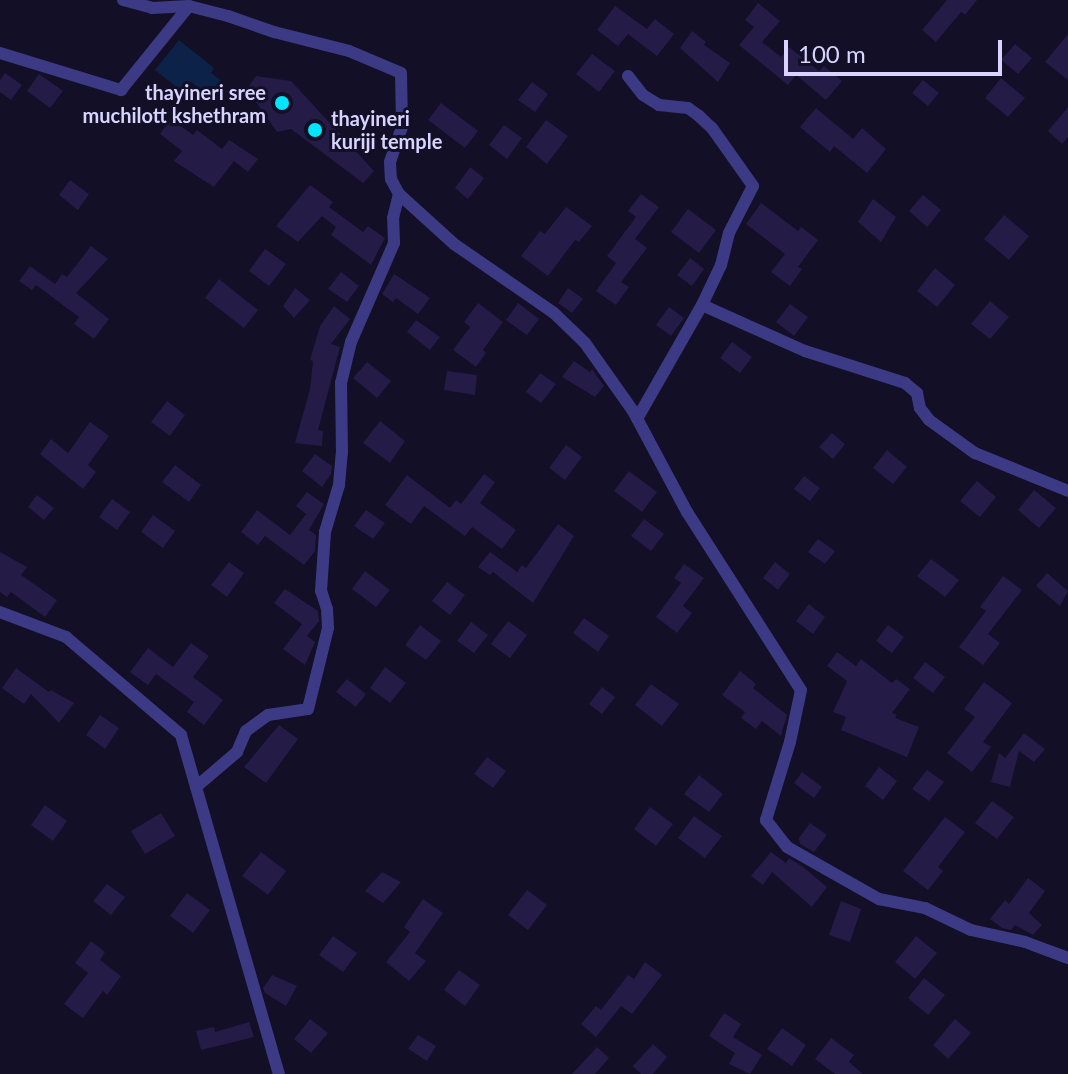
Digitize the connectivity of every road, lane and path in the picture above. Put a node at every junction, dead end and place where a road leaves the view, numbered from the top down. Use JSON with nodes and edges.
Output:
{"nodes":[{"id":1,"x":123,"y":0,"type":"edge"},
{"id":2,"x":189,"y":6,"type":"junction"},
{"id":3,"x":0,"y":53,"type":"edge"},
{"id":4,"x":628,"y":76,"type":"dead end"},
{"id":5,"x":399,"y":194,"type":"junction"},
{"id":6,"x":702,"y":305,"type":"junction"},
{"id":7,"x":637,"y":419,"type":"junction"},
{"id":8,"x":1068,"y":491,"type":"edge"},
{"id":9,"x":0,"y":612,"type":"edge"},
{"id":10,"x":196,"y":787,"type":"junction"},
{"id":11,"x":1068,"y":958,"type":"edge"},
{"id":12,"x":279,"y":1074,"type":"edge"}],
"edges":[{"from":1,"to":2,"type":"street"},
{"from":2,"to":3,"type":"street"},
{"from":2,"to":5,"type":"street"},
{"from":4,"to":6,"type":"street"},
{"from":5,"to":7,"type":"street"},
{"from":5,"to":10,"type":"street"},
{"from":6,"to":7,"type":"street"},
{"from":6,"to":8,"type":"street"},
{"from":7,"to":11,"type":"street"},
{"from":9,"to":10,"type":"street"},
{"from":10,"to":12,"type":"street"}]}
